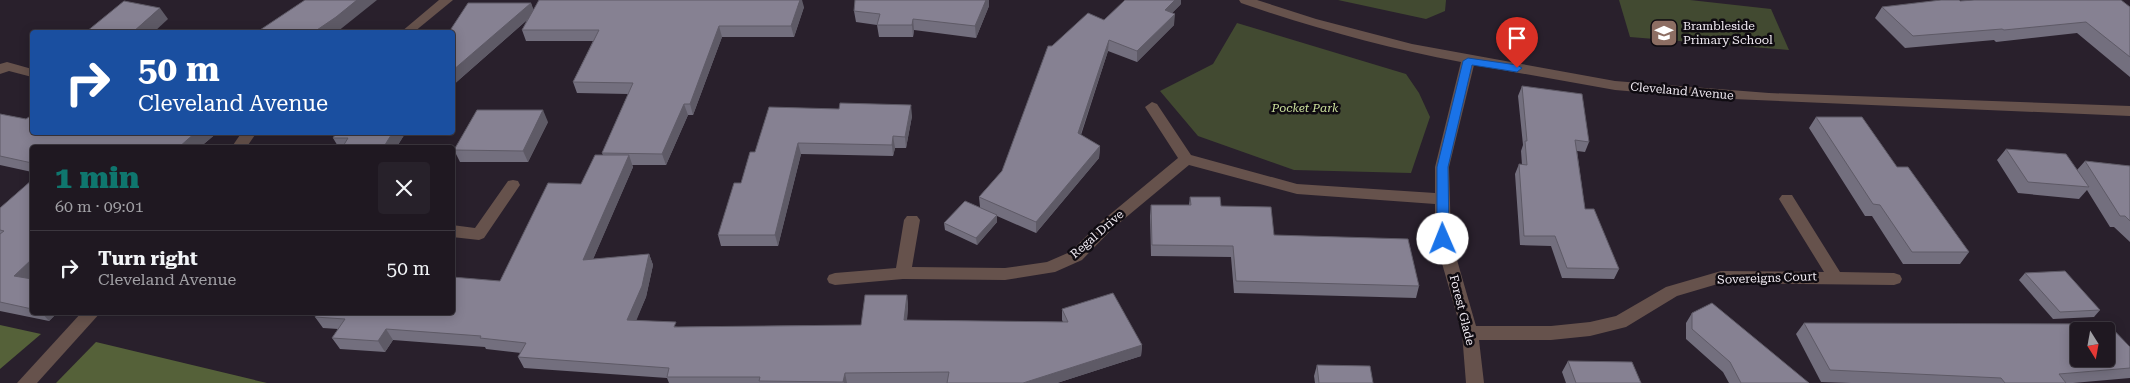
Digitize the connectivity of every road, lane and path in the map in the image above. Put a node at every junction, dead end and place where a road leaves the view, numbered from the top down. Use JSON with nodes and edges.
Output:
{"nodes":[{"id":1,"x":447,"y":0,"type":"edge"},
{"id":2,"x":1245,"y":0,"type":"edge"},
{"id":3,"x":410,"y":30,"type":"edge"},
{"id":4,"x":1468,"y":61,"type":"junction"},
{"id":5,"x":0,"y":70,"type":"edge"},
{"id":6,"x":30,"y":72,"type":"edge"},
{"id":7,"x":1152,"y":107,"type":"dead end"},
{"id":8,"x":2130,"y":111,"type":"edge"},
{"id":9,"x":1186,"y":159,"type":"junction"},
{"id":10,"x":513,"y":185,"type":"dead end"},
{"id":11,"x":1442,"y":199,"type":"junction"},
{"id":12,"x":1787,"y":199,"type":"dead end"},
{"id":13,"x":912,"y":220,"type":"dead end"},
{"id":14,"x":455,"y":231,"type":"edge"},
{"id":15,"x":903,"y":273,"type":"junction"},
{"id":16,"x":1835,"y":276,"type":"junction"},
{"id":17,"x":835,"y":279,"type":"dead end"},
{"id":18,"x":1894,"y":279,"type":"dead end"},
{"id":19,"x":90,"y":315,"type":"edge"},
{"id":20,"x":1470,"y":333,"type":"junction"},
{"id":21,"x":26,"y":383,"type":"edge"},
{"id":22,"x":1475,"y":383,"type":"edge"}],
"edges":[{"from":1,"to":3,"type":"street"},
{"from":2,"to":4,"type":"street","name":"Cleveland Avenue"},
{"from":4,"to":8,"type":"street","name":"Cleveland Avenue"},
{"from":4,"to":11,"type":"street","name":"Forest Glade"},
{"from":5,"to":6,"type":"street"},
{"from":7,"to":9,"type":"street"},
{"from":9,"to":11,"type":"street"},
{"from":9,"to":15,"type":"street","name":"Regal Drive"},
{"from":10,"to":14,"type":"street"},
{"from":11,"to":20,"type":"street","name":"Forest Glade"},
{"from":12,"to":16,"type":"street","name":"Sovereigns Court"},
{"from":13,"to":15,"type":"street"},
{"from":15,"to":17,"type":"street","name":"Regal Drive"},
{"from":16,"to":18,"type":"street","name":"Sovereigns Court"},
{"from":16,"to":20,"type":"street","name":"Sovereigns Court"},
{"from":19,"to":21,"type":"street"},
{"from":20,"to":22,"type":"street","name":"Forest Glade"}]}
